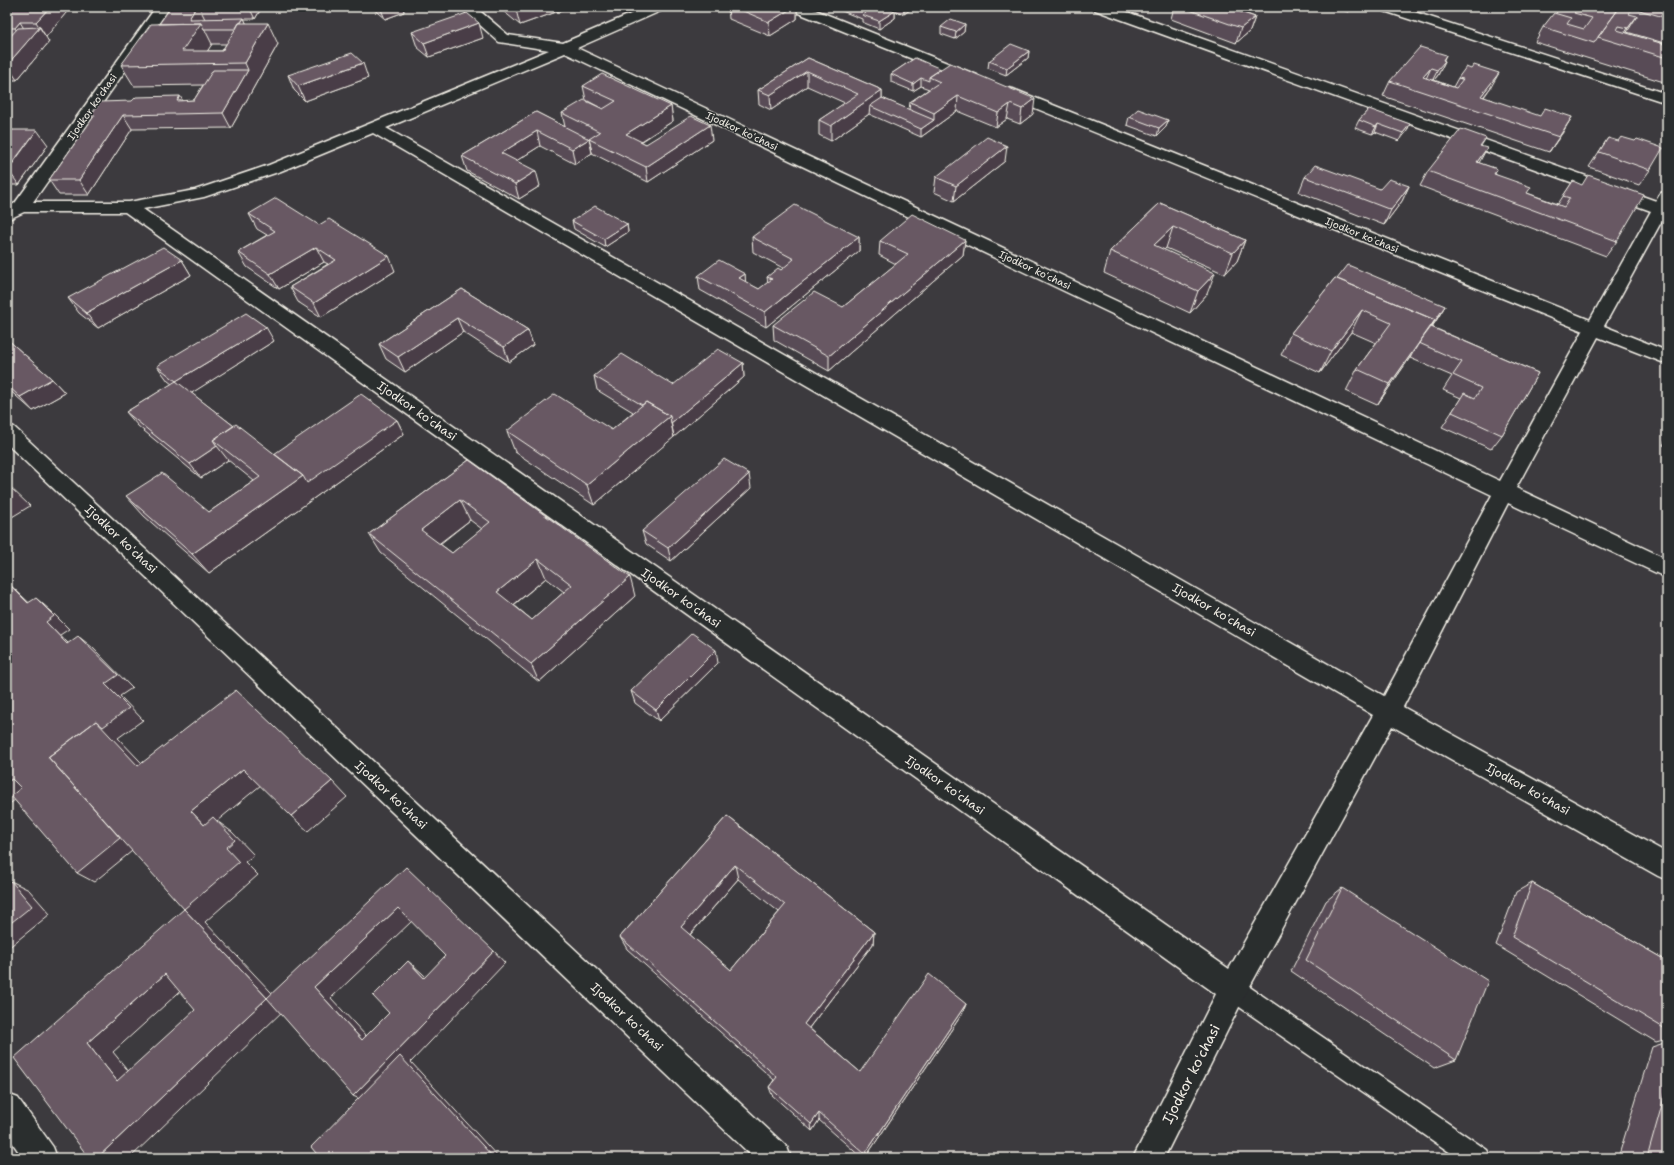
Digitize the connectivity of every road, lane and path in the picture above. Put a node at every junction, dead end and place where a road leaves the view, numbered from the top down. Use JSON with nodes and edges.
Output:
{"nodes":[{"id":1,"x":164,"y":7,"type":"edge"},
{"id":2,"x":467,"y":7,"type":"edge"},
{"id":3,"x":658,"y":7,"type":"edge"},
{"id":4,"x":796,"y":7,"type":"edge"},
{"id":5,"x":1100,"y":7,"type":"edge"},
{"id":6,"x":1386,"y":7,"type":"edge"},
{"id":7,"x":566,"y":48,"type":"junction"},
{"id":8,"x":1667,"y":99,"type":"edge"},
{"id":9,"x":374,"y":127,"type":"junction"},
{"id":10,"x":1665,"y":205,"type":"edge"},
{"id":11,"x":21,"y":207,"type":"junction"},
{"id":12,"x":129,"y":207,"type":"junction"},
{"id":13,"x":7,"y":215,"type":"edge"},
{"id":14,"x":1593,"y":328,"type":"junction"},
{"id":15,"x":1667,"y":358,"type":"edge"},
{"id":16,"x":7,"y":432,"type":"edge"},
{"id":17,"x":1503,"y":493,"type":"junction"},
{"id":18,"x":1667,"y":569,"type":"edge"},
{"id":19,"x":1388,"y":711,"type":"junction"},
{"id":20,"x":1667,"y":867,"type":"edge"},
{"id":21,"x":1233,"y":989,"type":"junction"},
{"id":22,"x":7,"y":1109,"type":"edge"},
{"id":23,"x":42,"y":1158,"type":"edge"},
{"id":24,"x":776,"y":1158,"type":"edge"},
{"id":25,"x":1148,"y":1158,"type":"edge"},
{"id":26,"x":1479,"y":1158,"type":"edge"}],
"edges":[{"from":1,"to":11,"type":"street","name":"Ijodkor koʻchasi"},
{"from":2,"to":7,"type":"street","name":"Ijodkor koʻchasi"},
{"from":3,"to":7,"type":"street","name":"Ijodkor koʻchasi"},
{"from":4,"to":14,"type":"street","name":"Ijodkor koʻchasi"},
{"from":5,"to":10,"type":"street","name":"Ijodkor koʻchasi"},
{"from":6,"to":8,"type":"street"},
{"from":7,"to":9,"type":"street","name":"Ijodkor koʻchasi"},
{"from":7,"to":17,"type":"street","name":"Ijodkor koʻchasi"},
{"from":9,"to":12,"type":"street","name":"Ijodkor koʻchasi"},
{"from":9,"to":19,"type":"street","name":"Ijodkor koʻchasi"},
{"from":10,"to":14,"type":"street","name":"Ijodkor koʻchasi"},
{"from":11,"to":12,"type":"street","name":"Ijodkor koʻchasi"},
{"from":11,"to":13,"type":"street","name":"Ijodkor koʻchasi"},
{"from":12,"to":21,"type":"street","name":"Ijodkor koʻchasi"},
{"from":14,"to":15,"type":"street","name":"Ijodkor koʻchasi"},
{"from":14,"to":17,"type":"street","name":"Ijodkor koʻchasi"},
{"from":16,"to":24,"type":"street","name":"Ijodkor koʻchasi"},
{"from":17,"to":18,"type":"street","name":"Ijodkor koʻchasi"},
{"from":17,"to":19,"type":"street","name":"Ijodkor koʻchasi"},
{"from":19,"to":20,"type":"street","name":"Ijodkor koʻchasi"},
{"from":19,"to":21,"type":"street","name":"Ijodkor koʻchasi"},
{"from":21,"to":25,"type":"street","name":"Ijodkor koʻchasi"},
{"from":21,"to":26,"type":"lane"},
{"from":22,"to":23,"type":"street"}]}
